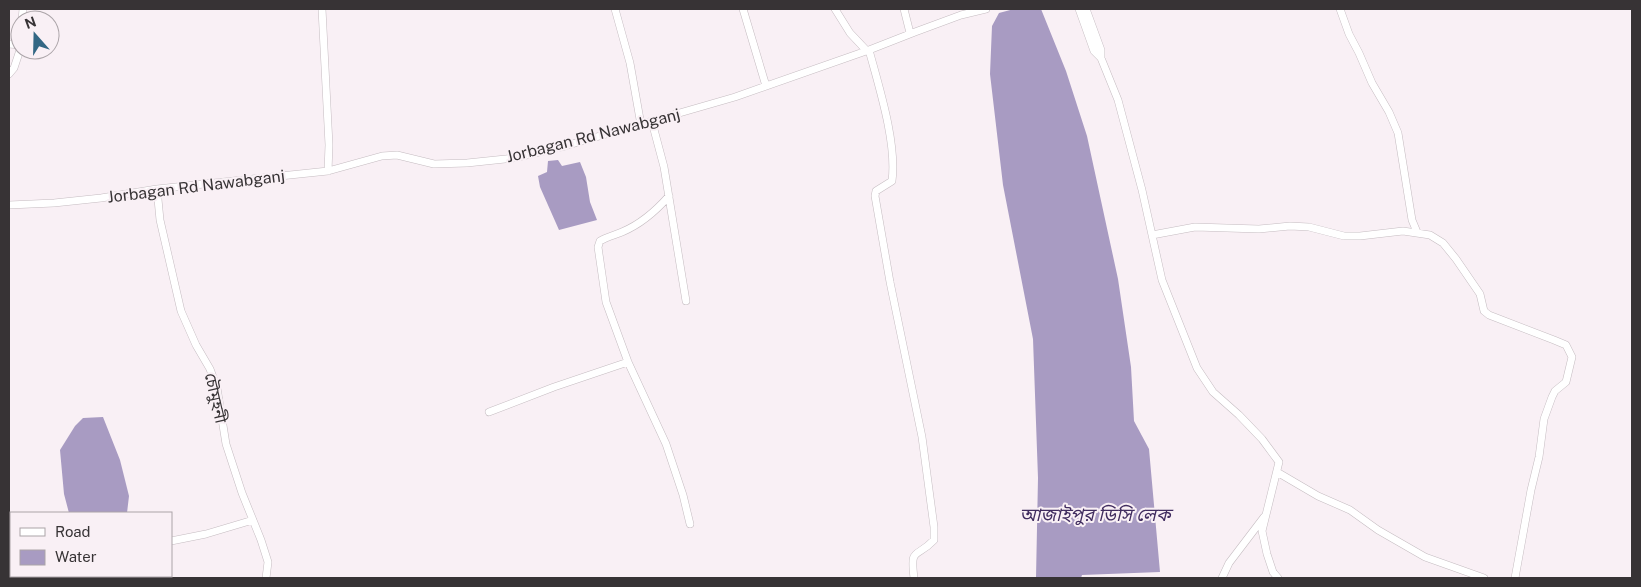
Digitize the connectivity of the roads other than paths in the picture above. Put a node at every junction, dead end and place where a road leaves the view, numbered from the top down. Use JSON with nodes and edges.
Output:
{"nodes":[{"id":1,"x":322,"y":9,"type":"edge"},
{"id":2,"x":615,"y":9,"type":"edge"},
{"id":3,"x":743,"y":9,"type":"edge"},
{"id":4,"x":836,"y":9,"type":"edge"},
{"id":5,"x":904,"y":9,"type":"edge"},
{"id":6,"x":986,"y":9,"type":"edge"},
{"id":7,"x":1078,"y":9,"type":"edge"},
{"id":8,"x":1086,"y":9,"type":"edge"},
{"id":9,"x":1340,"y":9,"type":"edge"},
{"id":10,"x":910,"y":33,"type":"junction"},
{"id":11,"x":868,"y":50,"type":"junction"},
{"id":12,"x":1101,"y":58,"type":"junction"},
{"id":13,"x":17,"y":60,"type":"edge"},
{"id":14,"x":9,"y":74,"type":"edge"},
{"id":15,"x":766,"y":86,"type":"junction"},
{"id":16,"x":652,"y":122,"type":"junction"},
{"id":17,"x":641,"y":125,"type":"junction"},
{"id":18,"x":328,"y":171,"type":"junction"},
{"id":19,"x":157,"y":189,"type":"junction"},
{"id":20,"x":669,"y":196,"type":"junction"},
{"id":21,"x":9,"y":205,"type":"edge"},
{"id":22,"x":1417,"y":232,"type":"junction"},
{"id":23,"x":1152,"y":235,"type":"junction"},
{"id":24,"x":686,"y":301,"type":"dead end"},
{"id":25,"x":628,"y":362,"type":"junction"},
{"id":26,"x":488,"y":412,"type":"dead end"},
{"id":27,"x":1277,"y":472,"type":"junction"},
{"id":28,"x":1268,"y":511,"type":"junction"},
{"id":29,"x":253,"y":520,"type":"junction"},
{"id":30,"x":690,"y":524,"type":"dead end"},
{"id":31,"x":172,"y":541,"type":"edge"},
{"id":32,"x":266,"y":578,"type":"edge"},
{"id":33,"x":914,"y":578,"type":"edge"},
{"id":34,"x":1222,"y":578,"type":"edge"},
{"id":35,"x":1278,"y":578,"type":"edge"},
{"id":36,"x":1484,"y":578,"type":"edge"},
{"id":37,"x":1515,"y":578,"type":"edge"}],
"edges":[{"from":1,"to":18,"type":"street"},
{"from":2,"to":17,"type":"street"},
{"from":3,"to":15,"type":"street"},
{"from":4,"to":11,"type":"street"},
{"from":5,"to":10,"type":"street"},
{"from":6,"to":10,"type":"street","name":"Jorbagan Rd Nawabganj"},
{"from":7,"to":12,"type":"street"},
{"from":8,"to":12,"type":"street"},
{"from":9,"to":22,"type":"street"},
{"from":10,"to":11,"type":"street","name":"Jorbagan Rd Nawabganj"},
{"from":11,"to":15,"type":"street","name":"Jorbagan Rd Nawabganj"},
{"from":11,"to":33,"type":"street"},
{"from":12,"to":23,"type":"street"},
{"from":13,"to":14,"type":"street"},
{"from":15,"to":16,"type":"street","name":"Jorbagan Rd Nawabganj"},
{"from":16,"to":17,"type":"street","name":"Jorbagan Rd Nawabganj"},
{"from":16,"to":20,"type":"street"},
{"from":17,"to":18,"type":"street","name":"Jorbagan Rd Nawabganj"},
{"from":18,"to":19,"type":"street","name":"Jorbagan Rd Nawabganj"},
{"from":19,"to":21,"type":"street","name":"Jorbagan Rd Nawabganj"},
{"from":19,"to":29,"type":"street","name":"চৌমুহনী"},
{"from":20,"to":24,"type":"street"},
{"from":20,"to":25,"type":"street"},
{"from":22,"to":23,"type":"street"},
{"from":22,"to":37,"type":"street"},
{"from":23,"to":27,"type":"street"},
{"from":25,"to":26,"type":"street"},
{"from":25,"to":30,"type":"street"},
{"from":27,"to":28,"type":"street"},
{"from":27,"to":36,"type":"street"},
{"from":28,"to":34,"type":"street"},
{"from":28,"to":35,"type":"street"},
{"from":29,"to":31,"type":"street"},
{"from":29,"to":32,"type":"street","name":"চৌমুহনী"}]}
